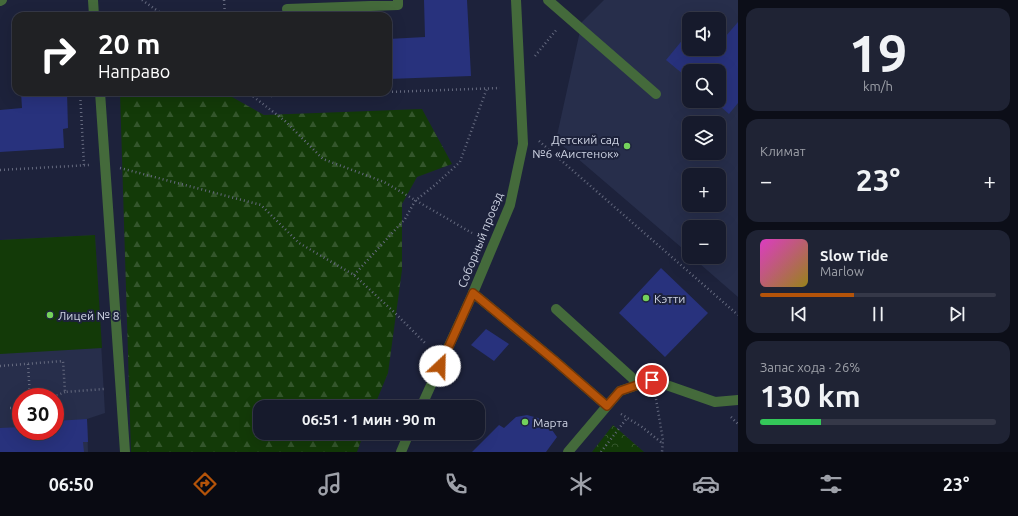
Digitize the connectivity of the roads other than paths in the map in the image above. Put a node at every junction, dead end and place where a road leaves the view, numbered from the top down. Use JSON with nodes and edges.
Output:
{"nodes":[{"id":1,"x":93,"y":0,"type":"edge"},
{"id":2,"x":398,"y":0,"type":"edge"},
{"id":3,"x":516,"y":0,"type":"edge"},
{"id":4,"x":548,"y":0,"type":"edge"},
{"id":5,"x":287,"y":9,"type":"dead end"},
{"id":6,"x":94,"y":12,"type":"edge"},
{"id":7,"x":656,"y":94,"type":"dead end"},
{"id":8,"x":100,"y":96,"type":"edge"},
{"id":9,"x":473,"y":293,"type":"junction"},
{"id":10,"x":556,"y":309,"type":"dead end"},
{"id":11,"x":640,"y":385,"type":"junction"},
{"id":12,"x":424,"y":400,"type":"edge"},
{"id":13,"x":738,"y":400,"type":"edge"},
{"id":14,"x":606,"y":405,"type":"junction"},
{"id":15,"x":406,"y":440,"type":"edge"},
{"id":16,"x":125,"y":452,"type":"edge"},
{"id":17,"x":401,"y":452,"type":"edge"},
{"id":18,"x":568,"y":452,"type":"edge"}],
"edges":[{"from":1,"to":6,"type":"street"},
{"from":2,"to":5,"type":"street"},
{"from":3,"to":9,"type":"street","name":"Соборный проезд"},
{"from":4,"to":7,"type":"street"},
{"from":8,"to":16,"type":"street"},
{"from":9,"to":12,"type":"street","name":"Соборный проезд"},
{"from":9,"to":14,"type":"street"},
{"from":10,"to":11,"type":"street"},
{"from":11,"to":13,"type":"street"},
{"from":11,"to":14,"type":"street"},
{"from":14,"to":18,"type":"street"},
{"from":15,"to":17,"type":"street"}]}
